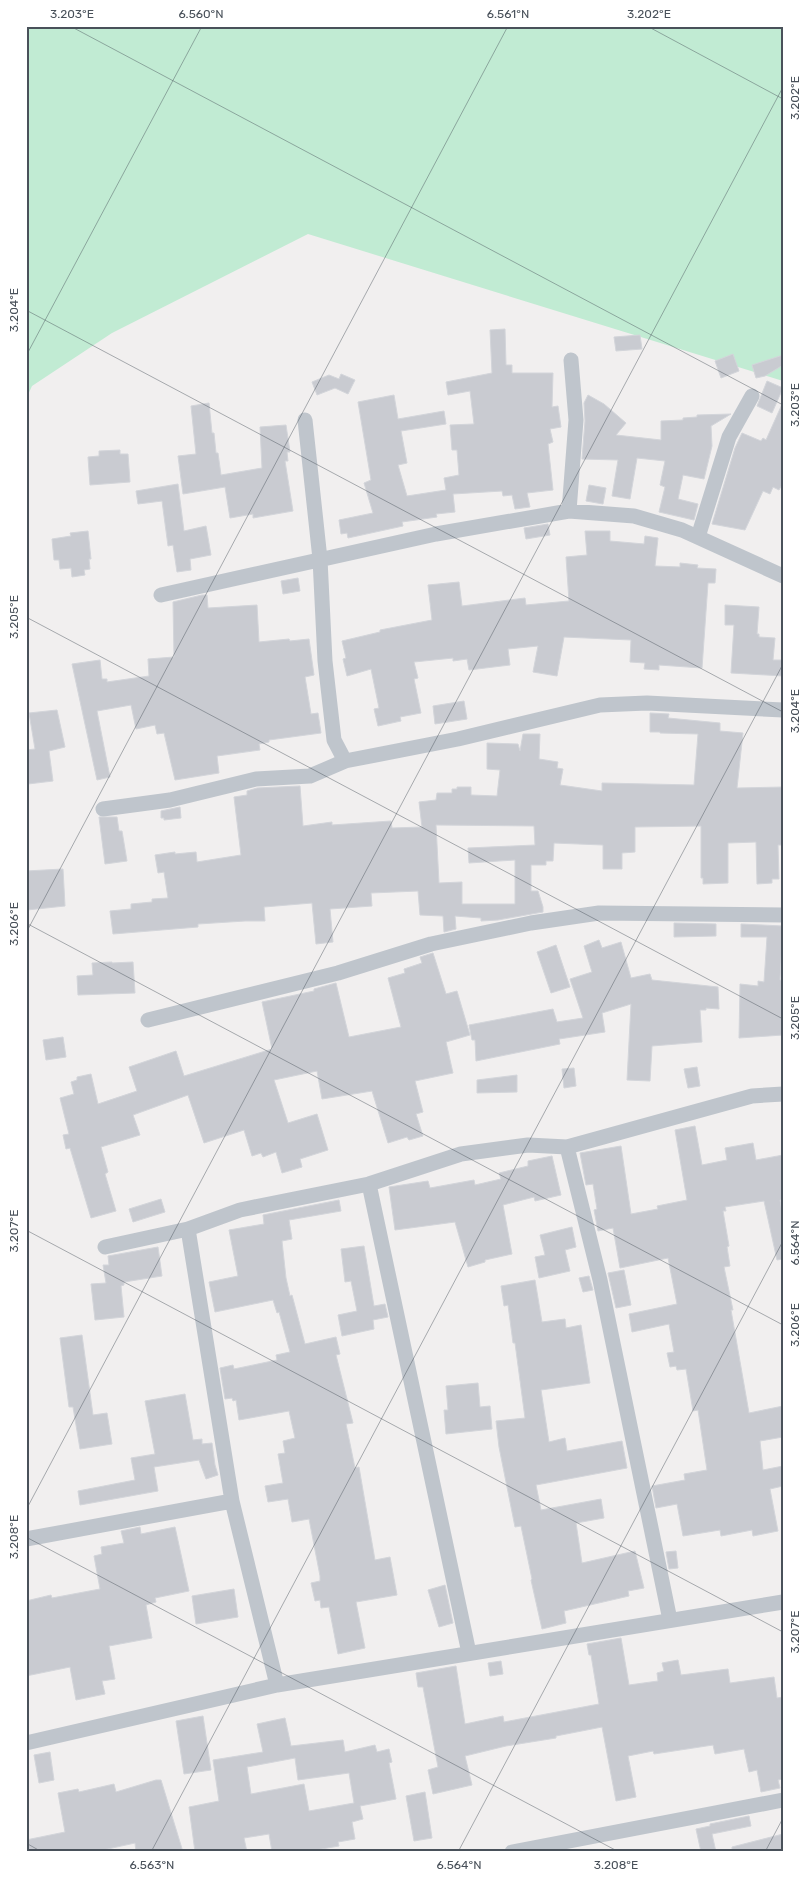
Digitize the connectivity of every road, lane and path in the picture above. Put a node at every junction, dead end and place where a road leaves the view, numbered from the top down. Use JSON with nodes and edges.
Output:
{"nodes":[{"id":1,"x":571,"y":360,"type":"dead end"},
{"id":2,"x":752,"y":396,"type":"dead end"},
{"id":3,"x":305,"y":420,"type":"dead end"},
{"id":4,"x":569,"y":511,"type":"junction"},
{"id":5,"x":698,"y":537,"type":"junction"},
{"id":6,"x":320,"y":560,"type":"junction"},
{"id":7,"x":783,"y":576,"type":"edge"},
{"id":8,"x":161,"y":595,"type":"dead end"},
{"id":9,"x":783,"y":710,"type":"edge"},
{"id":10,"x":345,"y":761,"type":"junction"},
{"id":11,"x":103,"y":809,"type":"dead end"},
{"id":12,"x":783,"y":915,"type":"edge"},
{"id":13,"x":148,"y":1020,"type":"dead end"},
{"id":14,"x":783,"y":1094,"type":"edge"},
{"id":15,"x":567,"y":1147,"type":"junction"},
{"id":16,"x":369,"y":1184,"type":"junction"},
{"id":17,"x":188,"y":1229,"type":"junction"},
{"id":18,"x":105,"y":1247,"type":"dead end"},
{"id":19,"x":232,"y":1501,"type":"junction"},
{"id":20,"x":26,"y":1539,"type":"edge"},
{"id":21,"x":783,"y":1602,"type":"edge"},
{"id":22,"x":670,"y":1620,"type":"junction"},
{"id":23,"x":469,"y":1653,"type":"junction"},
{"id":24,"x":277,"y":1685,"type":"junction"},
{"id":25,"x":26,"y":1743,"type":"edge"},
{"id":26,"x":783,"y":1800,"type":"edge"},
{"id":27,"x":512,"y":1852,"type":"edge"}],
"edges":[{"from":1,"to":4,"type":"street"},
{"from":2,"to":5,"type":"street"},
{"from":3,"to":6,"type":"street"},
{"from":4,"to":5,"type":"street"},
{"from":4,"to":6,"type":"street"},
{"from":5,"to":7,"type":"street"},
{"from":6,"to":8,"type":"street"},
{"from":6,"to":10,"type":"street"},
{"from":9,"to":10,"type":"street"},
{"from":10,"to":11,"type":"street"},
{"from":12,"to":13,"type":"street"},
{"from":14,"to":15,"type":"street"},
{"from":15,"to":16,"type":"street"},
{"from":15,"to":22,"type":"street"},
{"from":16,"to":17,"type":"street"},
{"from":16,"to":23,"type":"street"},
{"from":17,"to":18,"type":"street"},
{"from":17,"to":19,"type":"street"},
{"from":19,"to":20,"type":"street"},
{"from":19,"to":24,"type":"street"},
{"from":21,"to":22,"type":"street"},
{"from":22,"to":23,"type":"street"},
{"from":23,"to":24,"type":"street"},
{"from":24,"to":25,"type":"street"},
{"from":26,"to":27,"type":"street"}]}
